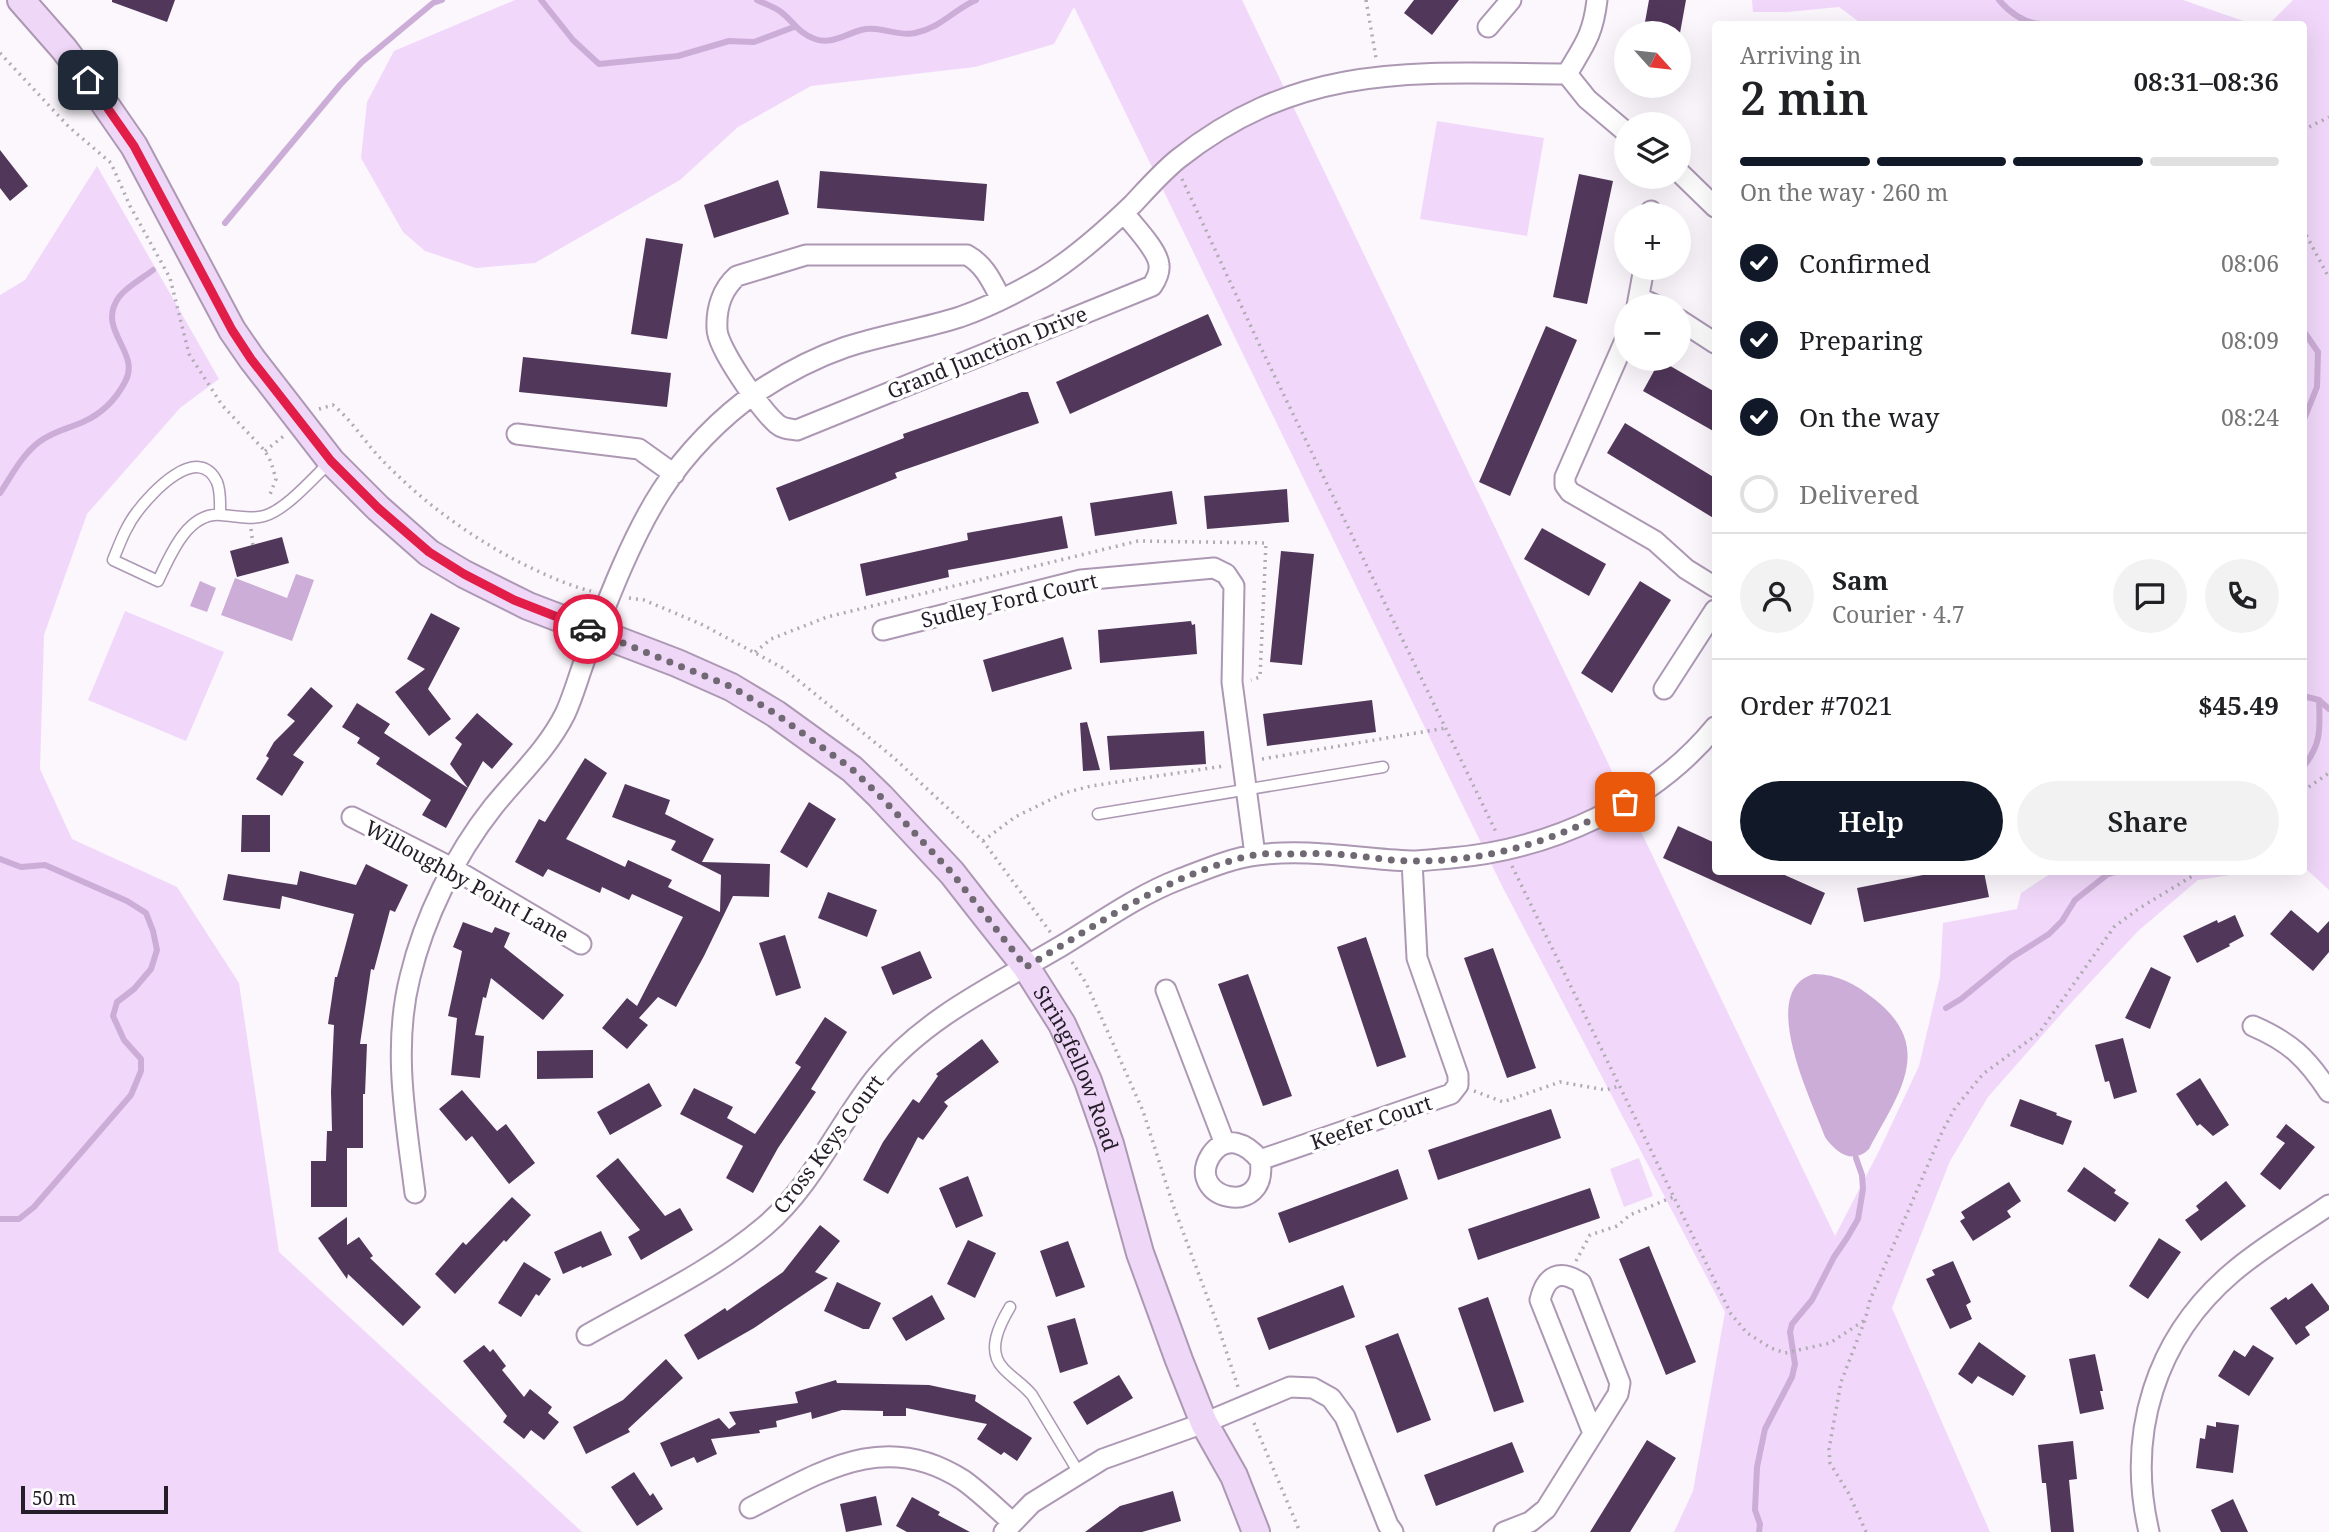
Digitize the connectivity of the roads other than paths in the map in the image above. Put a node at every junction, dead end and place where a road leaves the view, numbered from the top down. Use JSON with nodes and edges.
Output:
{"nodes":[{"id":1,"x":21,"y":0,"type":"edge"},
{"id":2,"x":1511,"y":0,"type":"edge"},
{"id":3,"x":1597,"y":0,"type":"edge"},
{"id":4,"x":1488,"y":27,"type":"dead end"},
{"id":5,"x":1567,"y":74,"type":"junction"},
{"id":6,"x":1614,"y":122,"type":"edge"},
{"id":7,"x":1691,"y":184,"type":"edge"},
{"id":8,"x":1712,"y":204,"type":"edge"},
{"id":9,"x":1124,"y":213,"type":"junction"},
{"id":10,"x":1002,"y":299,"type":"junction"},
{"id":11,"x":1691,"y":327,"type":"edge"},
{"id":12,"x":1712,"y":340,"type":"edge"},
{"id":13,"x":1614,"y":365,"type":"edge"},
{"id":14,"x":753,"y":395,"type":"junction"},
{"id":15,"x":517,"y":434,"type":"dead end"},
{"id":16,"x":331,"y":461,"type":"junction"},
{"id":17,"x":674,"y":474,"type":"junction"},
{"id":18,"x":220,"y":514,"type":"junction"},
{"id":19,"x":1712,"y":585,"type":"edge"},
{"id":20,"x":1712,"y":615,"type":"edge"},
{"id":21,"x":883,"y":629,"type":"dead end"},
{"id":22,"x":596,"y":632,"type":"junction"},
{"id":23,"x":1664,"y":689,"type":"dead end"},
{"id":24,"x":1711,"y":742,"type":"edge"},
{"id":25,"x":1383,"y":766,"type":"dead end"},
{"id":26,"x":1247,"y":791,"type":"junction"},
{"id":27,"x":1098,"y":814,"type":"dead end"},
{"id":28,"x":352,"y":817,"type":"dead end"},
{"id":29,"x":1255,"y":855,"type":"junction"},
{"id":30,"x":1412,"y":861,"type":"junction"},
{"id":31,"x":454,"y":869,"type":"junction"},
{"id":32,"x":581,"y":944,"type":"dead end"},
{"id":33,"x":1026,"y":967,"type":"junction"},
{"id":34,"x":1166,"y":990,"type":"dead end"},
{"id":35,"x":2253,"y":1026,"type":"dead end"},
{"id":36,"x":2329,"y":1092,"type":"edge"},
{"id":37,"x":1225,"y":1144,"type":"junction"},
{"id":38,"x":1260,"y":1160,"type":"junction"},
{"id":39,"x":415,"y":1193,"type":"dead end"},
{"id":40,"x":2329,"y":1205,"type":"edge"},
{"id":41,"x":1010,"y":1307,"type":"dead end"},
{"id":42,"x":587,"y":1335,"type":"dead end"},
{"id":43,"x":1204,"y":1423,"type":"junction"},
{"id":44,"x":1593,"y":1433,"type":"junction"},
{"id":45,"x":1079,"y":1472,"type":"junction"},
{"id":46,"x":750,"y":1508,"type":"dead end"},
{"id":47,"x":1008,"y":1527,"type":"edge"},
{"id":48,"x":1256,"y":1532,"type":"edge"},
{"id":49,"x":1393,"y":1532,"type":"edge"},
{"id":50,"x":1504,"y":1532,"type":"edge"},
{"id":51,"x":2149,"y":1532,"type":"edge"}],
"edges":[{"from":1,"to":16,"type":"main road","name":"Stringfellow Road"},
{"from":2,"to":4,"type":"street"},
{"from":3,"to":5,"type":"street"},
{"from":5,"to":6,"type":"street"},
{"from":5,"to":9,"type":"street"},
{"from":7,"to":8,"type":"street"},
{"from":9,"to":10,"type":"street"},
{"from":9,"to":14,"type":"street","name":"Grand Junction Drive"},
{"from":10,"to":14,"type":"street"},
{"from":10,"to":14,"type":"street"},
{"from":11,"to":12,"type":"street"},
{"from":13,"to":19,"type":"street"},
{"from":14,"to":17,"type":"street"},
{"from":15,"to":17,"type":"street"},
{"from":16,"to":18,"type":"lane"},
{"from":16,"to":22,"type":"main road","name":"Stringfellow Road"},
{"from":17,"to":22,"type":"street"},
{"from":18,"to":18,"type":"lane"},
{"from":20,"to":23,"type":"street"},
{"from":21,"to":26,"type":"street","name":"Sudley Ford Court"},
{"from":22,"to":31,"type":"street"},
{"from":22,"to":33,"type":"main road","name":"Stringfellow Road"},
{"from":24,"to":30,"type":"street","name":"Cross Keys Court"},
{"from":25,"to":26,"type":"lane"},
{"from":26,"to":27,"type":"lane"},
{"from":26,"to":29,"type":"street","name":"Sudley Ford Court"},
{"from":28,"to":31,"type":"street","name":"Willoughby Point Lane"},
{"from":29,"to":30,"type":"street","name":"Cross Keys Court"},
{"from":29,"to":33,"type":"street","name":"Cross Keys Court"},
{"from":30,"to":38,"type":"street","name":"Keefer Court"},
{"from":31,"to":32,"type":"street","name":"Willoughby Point Lane"},
{"from":31,"to":39,"type":"street"},
{"from":33,"to":42,"type":"street","name":"Cross Keys Court"},
{"from":33,"to":43,"type":"main road","name":"Stringfellow Road"},
{"from":34,"to":37,"type":"street"},
{"from":35,"to":36,"type":"street"},
{"from":37,"to":38,"type":"street"},
{"from":37,"to":38,"type":"street"},
{"from":40,"to":51,"type":"street"},
{"from":41,"to":45,"type":"lane"},
{"from":43,"to":45,"type":"street"},
{"from":43,"to":48,"type":"main road","name":"Stringfellow Road"},
{"from":43,"to":49,"type":"street"},
{"from":44,"to":44,"type":"street"},
{"from":44,"to":50,"type":"street"},
{"from":45,"to":47,"type":"street"},
{"from":46,"to":47,"type":"street"}]}
